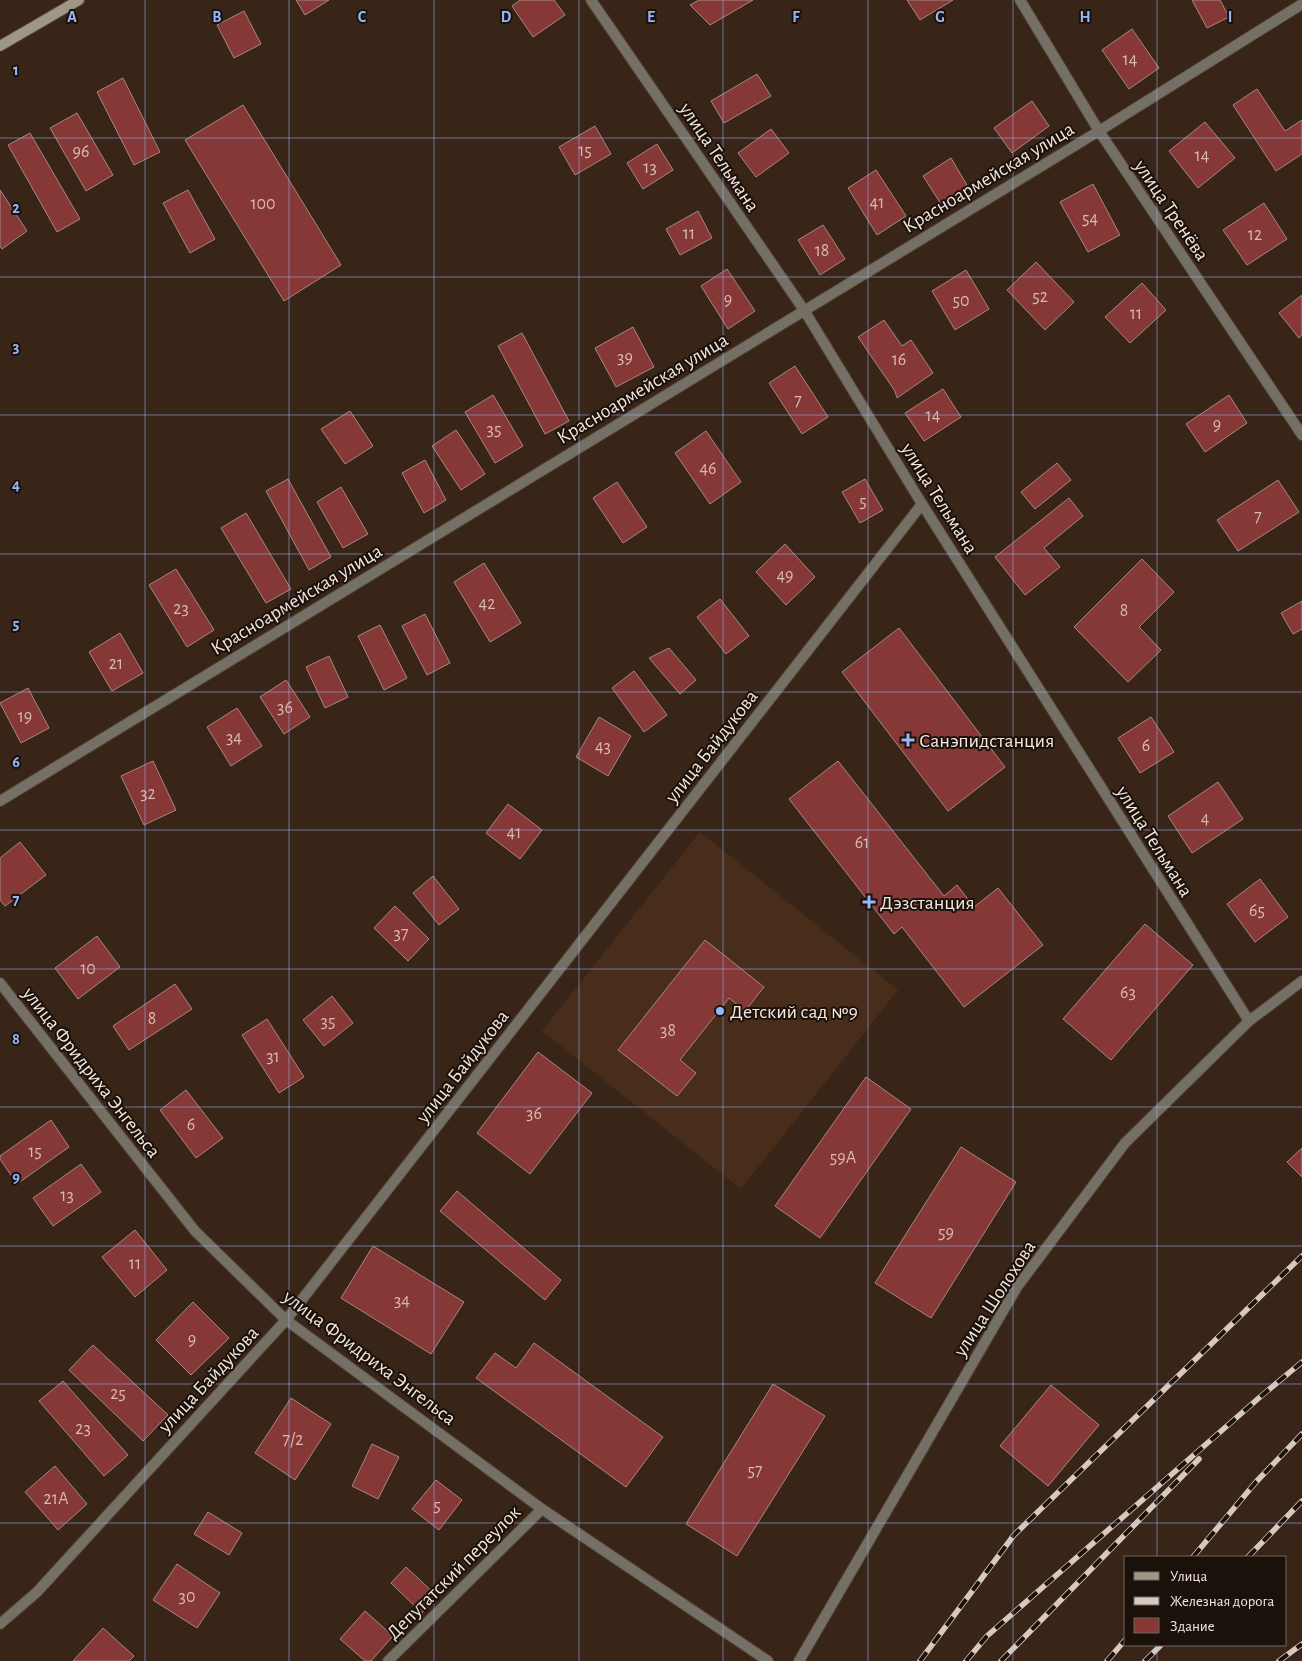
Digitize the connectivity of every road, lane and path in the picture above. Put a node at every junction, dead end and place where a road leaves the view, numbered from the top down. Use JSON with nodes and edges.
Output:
{"nodes":[{"id":1,"x":79,"y":0,"type":"edge"},
{"id":2,"x":591,"y":0,"type":"edge"},
{"id":3,"x":1020,"y":0,"type":"edge"},
{"id":4,"x":1302,"y":4,"type":"edge"},
{"id":5,"x":0,"y":46,"type":"edge"},
{"id":6,"x":1099,"y":131,"type":"junction"},
{"id":7,"x":804,"y":310,"type":"junction"},
{"id":8,"x":1302,"y":435,"type":"edge"},
{"id":9,"x":922,"y":504,"type":"junction"},
{"id":10,"x":0,"y":800,"type":"edge"},
{"id":11,"x":1302,"y":981,"type":"edge"},
{"id":12,"x":0,"y":983,"type":"edge"},
{"id":13,"x":1249,"y":1021,"type":"junction"},
{"id":14,"x":286,"y":1320,"type":"junction"},
{"id":15,"x":542,"y":1509,"type":"junction"},
{"id":16,"x":0,"y":1624,"type":"edge"},
{"id":17,"x":388,"y":1661,"type":"edge"},
{"id":18,"x":768,"y":1661,"type":"edge"},
{"id":19,"x":799,"y":1661,"type":"edge"}],
"edges":[{"from":1,"to":5,"type":"main road"},
{"from":2,"to":7,"type":"street","name":"улица Тельмана"},
{"from":3,"to":6,"type":"street","name":"улица Тренёва"},
{"from":4,"to":6,"type":"street","name":"Красноармейская улица"},
{"from":6,"to":7,"type":"street","name":"Красноармейская улица"},
{"from":6,"to":8,"type":"street","name":"улица Тренёва"},
{"from":7,"to":9,"type":"street","name":"улица Тельмана"},
{"from":7,"to":10,"type":"street","name":"Красноармейская улица"},
{"from":9,"to":13,"type":"street","name":"улица Тельмана"},
{"from":9,"to":14,"type":"street","name":"улица Байдукова"},
{"from":11,"to":13,"type":"street","name":"улица Шолохова"},
{"from":12,"to":14,"type":"street","name":"улица Фридриха Энгельса"},
{"from":13,"to":19,"type":"street","name":"улица Шолохова"},
{"from":14,"to":15,"type":"street","name":"улица Фридриха Энгельса"},
{"from":14,"to":16,"type":"street","name":"улица Байдукова"},
{"from":15,"to":17,"type":"street","name":"Депутатский переулок"},
{"from":15,"to":18,"type":"street","name":"улица Фридриха Энгельса"}]}
